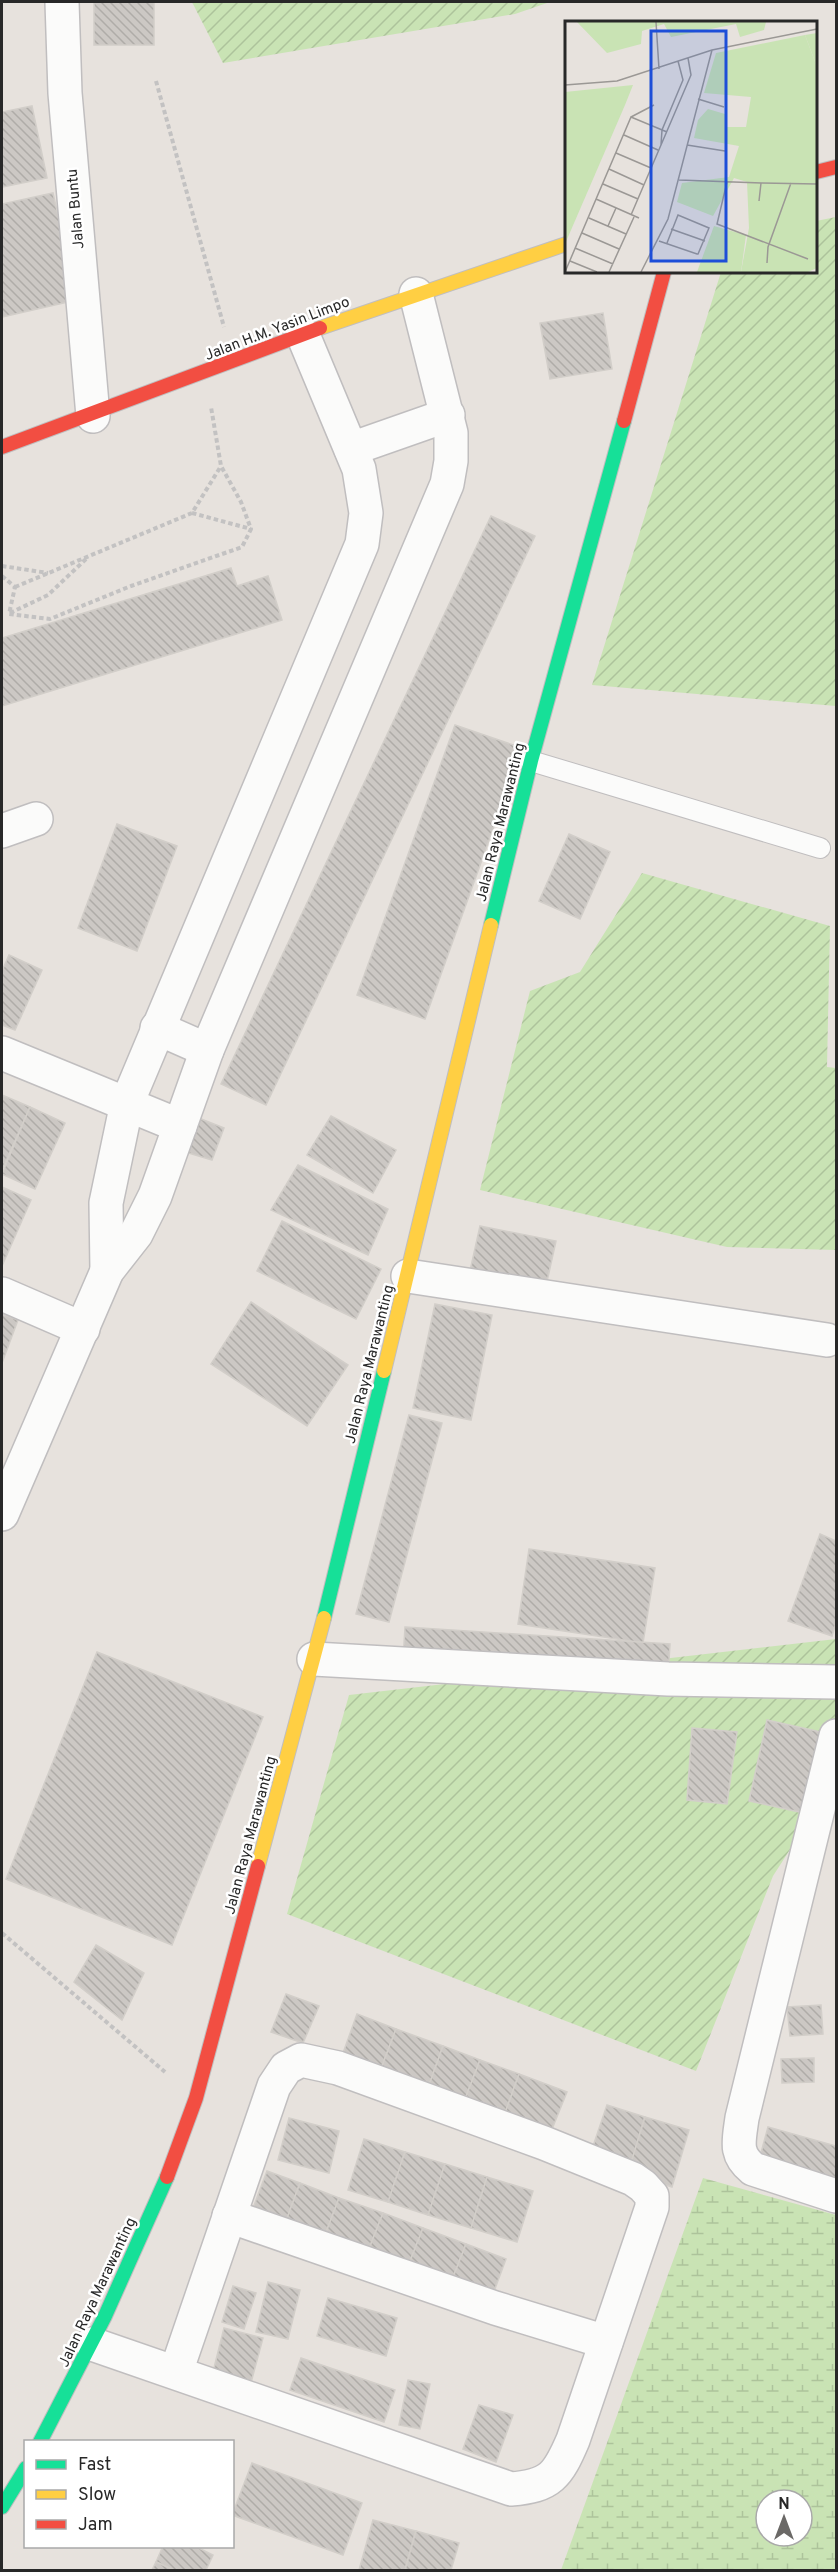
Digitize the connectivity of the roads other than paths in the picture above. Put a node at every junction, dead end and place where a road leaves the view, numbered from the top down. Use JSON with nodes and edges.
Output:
{"nodes":[{"id":1,"x":62,"y":2,"type":"edge"},
{"id":2,"x":837,"y":167,"type":"edge"},
{"id":3,"x":817,"y":172,"type":"edge"},
{"id":4,"x":565,"y":245,"type":"edge"},
{"id":5,"x":663,"y":273,"type":"edge"},
{"id":6,"x":416,"y":294,"type":"junction"},
{"id":7,"x":303,"y":335,"type":"junction"},
{"id":8,"x":448,"y":415,"type":"junction"},
{"id":9,"x":93,"y":416,"type":"junction"},
{"id":10,"x":2,"y":447,"type":"edge"},
{"id":11,"x":351,"y":449,"type":"junction"},
{"id":12,"x":531,"y":761,"type":"junction"},
{"id":13,"x":36,"y":819,"type":"dead end"},
{"id":14,"x":2,"y":831,"type":"edge"},
{"id":15,"x":820,"y":848,"type":"dead end"},
{"id":16,"x":158,"y":1029,"type":"junction"},
{"id":17,"x":207,"y":1050,"type":"junction"},
{"id":18,"x":2,"y":1053,"type":"edge"},
{"id":19,"x":127,"y":1103,"type":"junction"},
{"id":20,"x":180,"y":1126,"type":"junction"},
{"id":21,"x":107,"y":1271,"type":"junction"},
{"id":22,"x":408,"y":1276,"type":"junction"},
{"id":23,"x":2,"y":1294,"type":"edge"},
{"id":24,"x":83,"y":1329,"type":"junction"},
{"id":25,"x":827,"y":1340,"type":"dead end"},
{"id":26,"x":2,"y":1514,"type":"edge"},
{"id":27,"x":314,"y":1659,"type":"junction"},
{"id":28,"x":837,"y":1682,"type":"edge"},
{"id":29,"x":837,"y":1736,"type":"edge"},
{"id":30,"x":837,"y":2196,"type":"edge"},
{"id":31,"x":229,"y":2216,"type":"junction"},
{"id":32,"x":606,"y":2342,"type":"junction"},
{"id":33,"x":92,"y":2344,"type":"junction"},
{"id":34,"x":176,"y":2372,"type":"junction"},
{"id":35,"x":41,"y":2440,"type":"edge"},
{"id":36,"x":24,"y":2471,"type":"edge"},
{"id":37,"x":2,"y":2507,"type":"edge"}],
"edges":[{"from":1,"to":9,"type":"street","name":"Jalan Buntu"},
{"from":2,"to":3,"type":"street"},
{"from":4,"to":6,"type":"street","name":"Jalan H.M. Yasin Limpo"},
{"from":5,"to":12,"type":"street","name":"Jalan Raya Marawanting"},
{"from":6,"to":7,"type":"street","name":"Jalan H.M. Yasin Limpo"},
{"from":6,"to":8,"type":"street"},
{"from":7,"to":9,"type":"street","name":"Jalan H.M. Yasin Limpo"},
{"from":7,"to":11,"type":"street"},
{"from":8,"to":11,"type":"street"},
{"from":8,"to":17,"type":"street"},
{"from":9,"to":10,"type":"street","name":"Jalan H.M. Yasin Limpo"},
{"from":11,"to":16,"type":"street"},
{"from":12,"to":15,"type":"lane"},
{"from":12,"to":22,"type":"street","name":"Jalan Raya Marawanting"},
{"from":13,"to":14,"type":"street"},
{"from":16,"to":17,"type":"street"},
{"from":16,"to":19,"type":"street"},
{"from":17,"to":20,"type":"street"},
{"from":18,"to":19,"type":"street"},
{"from":19,"to":20,"type":"street"},
{"from":19,"to":21,"type":"street"},
{"from":20,"to":21,"type":"street"},
{"from":21,"to":24,"type":"street"},
{"from":22,"to":25,"type":"street"},
{"from":22,"to":27,"type":"street","name":"Jalan Raya Marawanting"},
{"from":23,"to":24,"type":"street"},
{"from":24,"to":26,"type":"street"},
{"from":27,"to":28,"type":"street"},
{"from":27,"to":33,"type":"street","name":"Jalan Raya Marawanting"},
{"from":29,"to":30,"type":"street"},
{"from":31,"to":32,"type":"street"},
{"from":31,"to":32,"type":"street"},
{"from":31,"to":34,"type":"street"},
{"from":32,"to":34,"type":"street"},
{"from":33,"to":34,"type":"street"},
{"from":33,"to":35,"type":"street","name":"Jalan Raya Marawanting"},
{"from":36,"to":37,"type":"street"}]}
